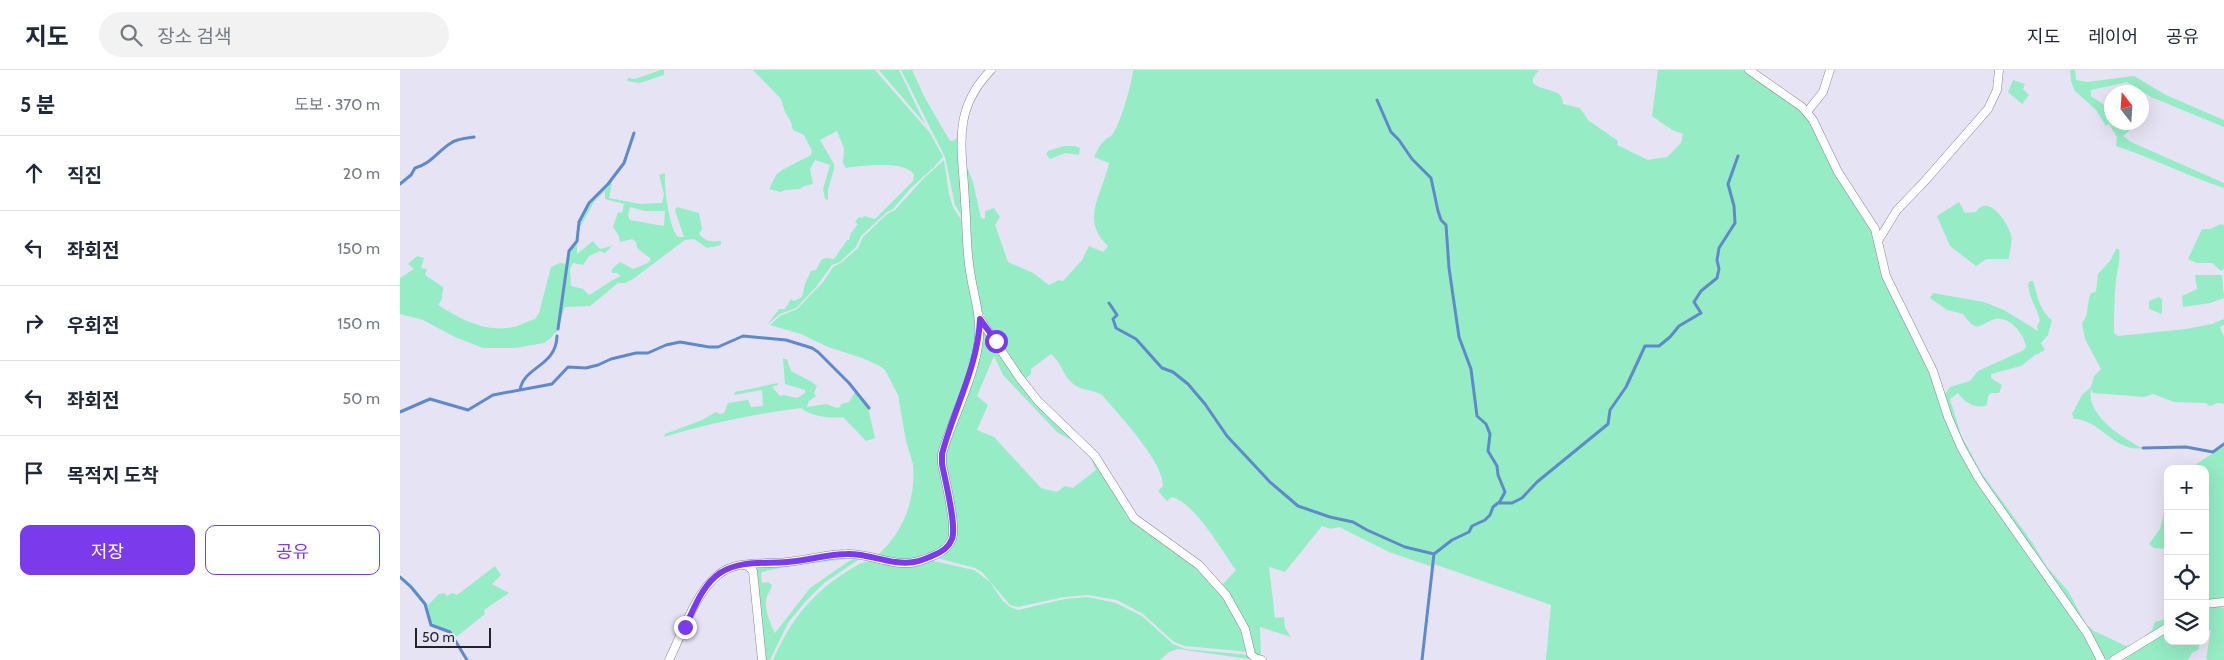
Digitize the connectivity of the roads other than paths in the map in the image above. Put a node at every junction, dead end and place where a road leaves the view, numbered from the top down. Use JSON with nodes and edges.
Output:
{"nodes":[{"id":1,"x":991,"y":70,"type":"edge"},
{"id":2,"x":1749,"y":70,"type":"edge"},
{"id":3,"x":1830,"y":70,"type":"edge"},
{"id":4,"x":1999,"y":70,"type":"edge"},
{"id":5,"x":1807,"y":112,"type":"junction"},
{"id":6,"x":1878,"y":241,"type":"junction"},
{"id":7,"x":980,"y":319,"type":"junction"},
{"id":8,"x":743,"y":565,"type":"junction"},
{"id":9,"x":2224,"y":602,"type":"edge"},
{"id":10,"x":2209,"y":604,"type":"edge"},
{"id":11,"x":2164,"y":629,"type":"edge"},
{"id":12,"x":669,"y":660,"type":"edge"},
{"id":13,"x":762,"y":660,"type":"edge"},
{"id":14,"x":1262,"y":660,"type":"edge"},
{"id":15,"x":2101,"y":660,"type":"edge"},
{"id":16,"x":2114,"y":660,"type":"edge"}],
"edges":[{"from":1,"to":7,"type":"street"},
{"from":2,"to":5,"type":"street"},
{"from":3,"to":5,"type":"street"},
{"from":4,"to":6,"type":"street"},
{"from":5,"to":6,"type":"street"},
{"from":6,"to":15,"type":"street"},
{"from":7,"to":8,"type":"street"},
{"from":7,"to":14,"type":"street"},
{"from":8,"to":12,"type":"street"},
{"from":8,"to":13,"type":"street"},
{"from":9,"to":10,"type":"street"},
{"from":11,"to":16,"type":"street"}]}
